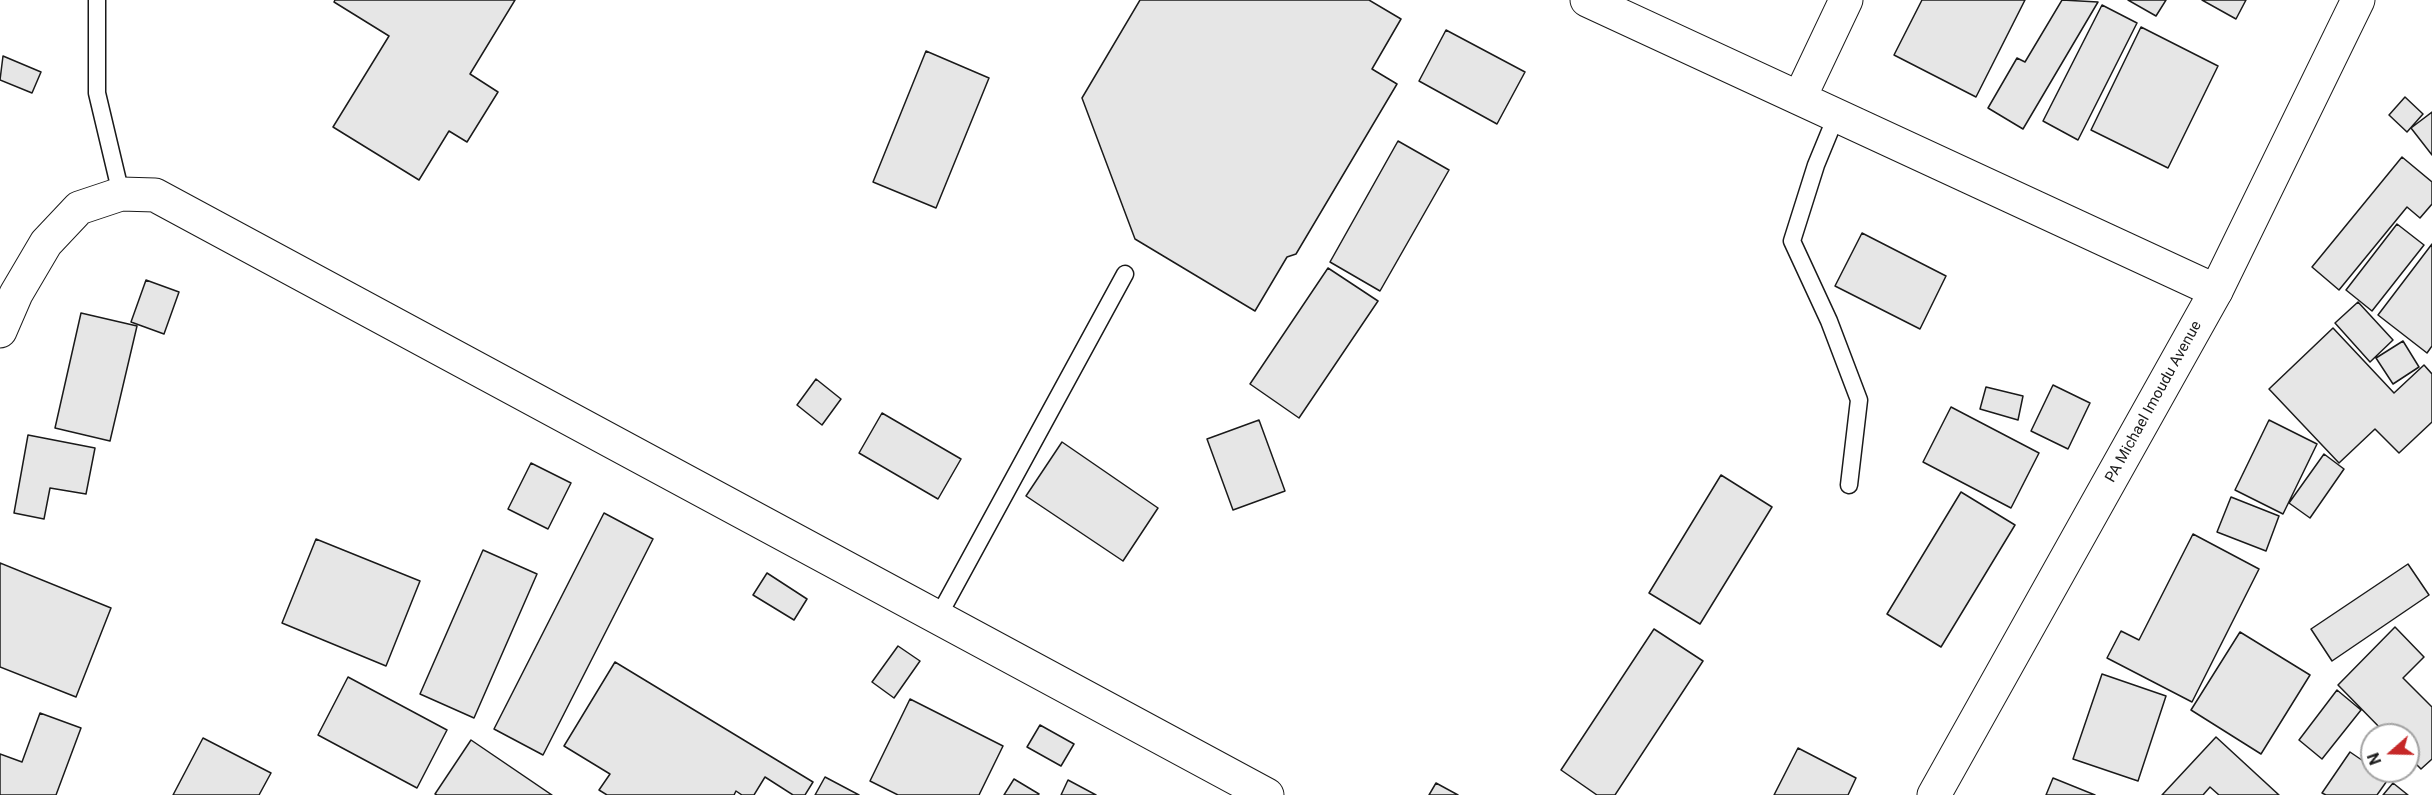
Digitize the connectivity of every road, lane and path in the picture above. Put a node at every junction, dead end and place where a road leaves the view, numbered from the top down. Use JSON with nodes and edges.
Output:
{"nodes":[{"id":1,"x":97,"y":0,"type":"edge"},
{"id":2,"x":1587,"y":0,"type":"edge"},
{"id":3,"x":1846,"y":0,"type":"edge"},
{"id":4,"x":2358,"y":0,"type":"edge"},
{"id":5,"x":1800,"y":97,"type":"junction"},
{"id":6,"x":1837,"y":114,"type":"junction"},
{"id":7,"x":121,"y":194,"type":"junction"},
{"id":8,"x":1125,"y":274,"type":"dead end"},
{"id":9,"x":2216,"y":291,"type":"junction"},
{"id":10,"x":0,"y":331,"type":"edge"},
{"id":11,"x":1849,"y":485,"type":"dead end"},
{"id":12,"x":938,"y":617,"type":"junction"},
{"id":13,"x":1267,"y":795,"type":"edge"},
{"id":14,"x":1934,"y":795,"type":"edge"}],
"edges":[{"from":1,"to":7,"type":"lane"},
{"from":2,"to":5,"type":"street"},
{"from":3,"to":5,"type":"street"},
{"from":4,"to":9,"type":"street","name":"PA Michael Imoudu Avenue"},
{"from":5,"to":6,"type":"street"},
{"from":6,"to":9,"type":"street"},
{"from":6,"to":11,"type":"lane"},
{"from":7,"to":10,"type":"street"},
{"from":7,"to":12,"type":"street"},
{"from":8,"to":12,"type":"lane"},
{"from":9,"to":14,"type":"street","name":"PA Michael Imoudu Avenue"},
{"from":12,"to":13,"type":"street"}]}
